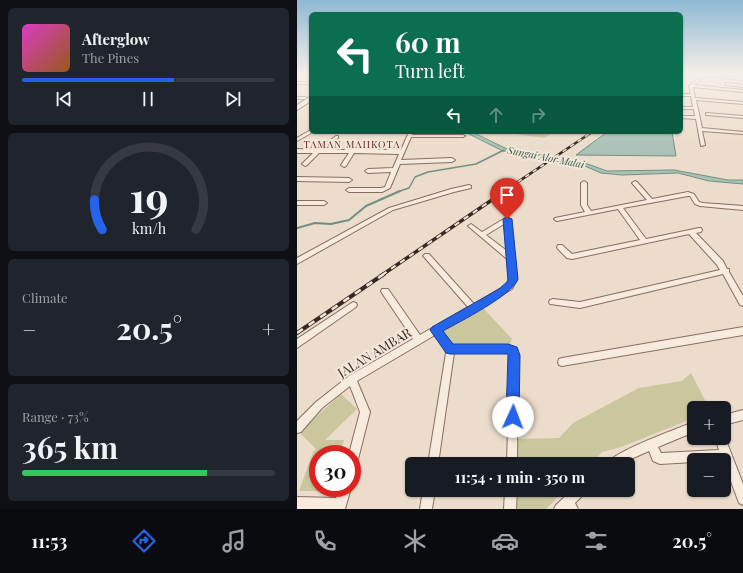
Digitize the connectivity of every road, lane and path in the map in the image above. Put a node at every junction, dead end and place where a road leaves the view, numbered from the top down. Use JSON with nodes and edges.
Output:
{"nodes":[{"id":1,"x":306,"y":99,"type":"edge"},
{"id":2,"x":307,"y":99,"type":"edge"},
{"id":3,"x":693,"y":99,"type":"edge"},
{"id":4,"x":708,"y":99,"type":"edge"},
{"id":5,"x":297,"y":103,"type":"edge"},
{"id":6,"x":743,"y":103,"type":"edge"},
{"id":7,"x":297,"y":108,"type":"edge"},
{"id":8,"x":683,"y":108,"type":"edge"},
{"id":9,"x":696,"y":108,"type":"junction"},
{"id":10,"x":708,"y":114,"type":"dead end"},
{"id":11,"x":683,"y":117,"type":"edge"},
{"id":12,"x":743,"y":117,"type":"edge"},
{"id":13,"x":698,"y":118,"type":"junction"},
{"id":14,"x":700,"y":129,"type":"junction"},
{"id":15,"x":309,"y":133,"type":"edge"},
{"id":16,"x":743,"y":133,"type":"edge"},
{"id":17,"x":411,"y":134,"type":"edge"},
{"id":18,"x":463,"y":136,"type":"dead end"},
{"id":19,"x":336,"y":137,"type":"dead end"},
{"id":20,"x":297,"y":140,"type":"edge"},
{"id":21,"x":703,"y":145,"type":"dead end"},
{"id":22,"x":297,"y":151,"type":"edge"},
{"id":23,"x":318,"y":151,"type":"junction"},
{"id":24,"x":352,"y":152,"type":"junction"},
{"id":25,"x":403,"y":152,"type":"junction"},
{"id":26,"x":452,"y":160,"type":"dead end"},
{"id":27,"x":399,"y":162,"type":"junction"},
{"id":28,"x":305,"y":164,"type":"dead end"},
{"id":29,"x":343,"y":165,"type":"dead end"},
{"id":30,"x":395,"y":170,"type":"junction"},
{"id":31,"x":368,"y":171,"type":"dead end"},
{"id":32,"x":297,"y":179,"type":"edge"},
{"id":33,"x":349,"y":180,"type":"dead end"},
{"id":34,"x":584,"y":183,"type":"dead end"},
{"id":35,"x":635,"y":183,"type":"dead end"},
{"id":36,"x":469,"y":187,"type":"dead end"},
{"id":37,"x":349,"y":190,"type":"dead end"},
{"id":38,"x":651,"y":201,"type":"junction"},
{"id":39,"x":297,"y":203,"type":"edge"},
{"id":40,"x":324,"y":203,"type":"dead end"},
{"id":41,"x":619,"y":208,"type":"junction"},
{"id":42,"x":743,"y":208,"type":"edge"},
{"id":43,"x":589,"y":213,"type":"junction"},
{"id":44,"x":557,"y":219,"type":"dead end"},
{"id":45,"x":471,"y":226,"type":"dead end"},
{"id":46,"x":699,"y":230,"type":"dead end"},
{"id":47,"x":691,"y":232,"type":"junction"},
{"id":48,"x":483,"y":234,"type":"junction"},
{"id":49,"x":645,"y":242,"type":"junction"},
{"id":50,"x":560,"y":247,"type":"dead end"},
{"id":51,"x":427,"y":256,"type":"dead end"},
{"id":52,"x":511,"y":258,"type":"junction"},
{"id":53,"x":297,"y":260,"type":"edge"},
{"id":54,"x":726,"y":271,"type":"junction"},
{"id":55,"x":385,"y":291,"type":"dead end"},
{"id":56,"x":553,"y":302,"type":"dead end"},
{"id":57,"x":743,"y":302,"type":"edge"},
{"id":58,"x":353,"y":305,"type":"dead end"},
{"id":59,"x":473,"y":308,"type":"junction"},
{"id":60,"x":436,"y":330,"type":"junction"},
{"id":61,"x":743,"y":331,"type":"edge"},
{"id":62,"x":419,"y":340,"type":"junction"},
{"id":63,"x":297,"y":344,"type":"edge"},
{"id":64,"x":450,"y":349,"type":"junction"},
{"id":65,"x":562,"y":362,"type":"dead end"},
{"id":66,"x":352,"y":379,"type":"junction"},
{"id":67,"x":743,"y":415,"type":"edge"},
{"id":68,"x":731,"y":418,"type":"edge"},
{"id":69,"x":297,"y":428,"type":"edge"},
{"id":70,"x":687,"y":431,"type":"edge"},
{"id":71,"x":357,"y":445,"type":"edge"},
{"id":72,"x":651,"y":445,"type":"junction"},
{"id":73,"x":434,"y":457,"type":"edge"},
{"id":74,"x":512,"y":457,"type":"edge"},
{"id":75,"x":624,"y":457,"type":"edge"},
{"id":76,"x":687,"y":457,"type":"edge"},
{"id":77,"x":731,"y":468,"type":"edge"},
{"id":78,"x":428,"y":497,"type":"edge"},
{"id":79,"x":511,"y":497,"type":"edge"},
{"id":80,"x":574,"y":497,"type":"edge"},
{"id":81,"x":743,"y":499,"type":"edge"},
{"id":82,"x":297,"y":503,"type":"edge"},
{"id":83,"x":340,"y":506,"type":"edge"},
{"id":84,"x":566,"y":507,"type":"edge"},
{"id":85,"x":426,"y":509,"type":"edge"},
{"id":86,"x":510,"y":509,"type":"edge"}],
"edges":[{"from":1,"to":5,"type":"main road"},
{"from":2,"to":7,"type":"main road"},
{"from":3,"to":9,"type":"street"},
{"from":4,"to":6,"type":"street"},
{"from":8,"to":9,"type":"street"},
{"from":9,"to":13,"type":"street"},
{"from":10,"to":12,"type":"street"},
{"from":11,"to":13,"type":"street"},
{"from":13,"to":14,"type":"street"},
{"from":14,"to":16,"type":"street"},
{"from":14,"to":21,"type":"street"},
{"from":15,"to":20,"type":"street"},
{"from":17,"to":18,"type":"street"},
{"from":17,"to":25,"type":"street"},
{"from":19,"to":23,"type":"street"},
{"from":22,"to":23,"type":"street"},
{"from":23,"to":24,"type":"street"},
{"from":23,"to":28,"type":"street"},
{"from":24,"to":25,"type":"street"},
{"from":24,"to":29,"type":"street"},
{"from":25,"to":27,"type":"street"},
{"from":26,"to":27,"type":"street"},
{"from":27,"to":30,"type":"street"},
{"from":30,"to":31,"type":"street"},
{"from":30,"to":37,"type":"street"},
{"from":32,"to":33,"type":"street"},
{"from":34,"to":43,"type":"street"},
{"from":35,"to":38,"type":"street"},
{"from":36,"to":53,"type":"street"},
{"from":38,"to":41,"type":"street"},
{"from":38,"to":42,"type":"street"},
{"from":39,"to":40,"type":"street"},
{"from":41,"to":43,"type":"street"},
{"from":41,"to":49,"type":"street"},
{"from":43,"to":44,"type":"street"},
{"from":45,"to":48,"type":"street"},
{"from":46,"to":47,"type":"street"},
{"from":47,"to":49,"type":"street"},
{"from":47,"to":54,"type":"street"},
{"from":48,"to":52,"type":"street"},
{"from":48,"to":52,"type":"street"},
{"from":49,"to":50,"type":"street"},
{"from":51,"to":59,"type":"street"},
{"from":52,"to":59,"type":"street","name":"JALAN AMBAR"},
{"from":54,"to":56,"type":"street"},
{"from":54,"to":57,"type":"street"},
{"from":55,"to":62,"type":"street"},
{"from":58,"to":63,"type":"street"},
{"from":59,"to":60,"type":"street","name":"JALAN AMBAR"},
{"from":60,"to":62,"type":"street","name":"JALAN AMBAR"},
{"from":60,"to":64,"type":"street"},
{"from":61,"to":65,"type":"street"},
{"from":62,"to":66,"type":"street","name":"JALAN AMBAR"},
{"from":64,"to":73,"type":"street"},
{"from":64,"to":74,"type":"street"},
{"from":66,"to":69,"type":"street","name":"JALAN AMBAR"},
{"from":66,"to":71,"type":"street"},
{"from":67,"to":68,"type":"street"},
{"from":70,"to":72,"type":"street"},
{"from":72,"to":75,"type":"street"},
{"from":72,"to":76,"type":"street"},
{"from":77,"to":81,"type":"street"},
{"from":78,"to":85,"type":"street"},
{"from":79,"to":86,"type":"street"},
{"from":80,"to":84,"type":"street"},
{"from":82,"to":83,"type":"street"}]}
